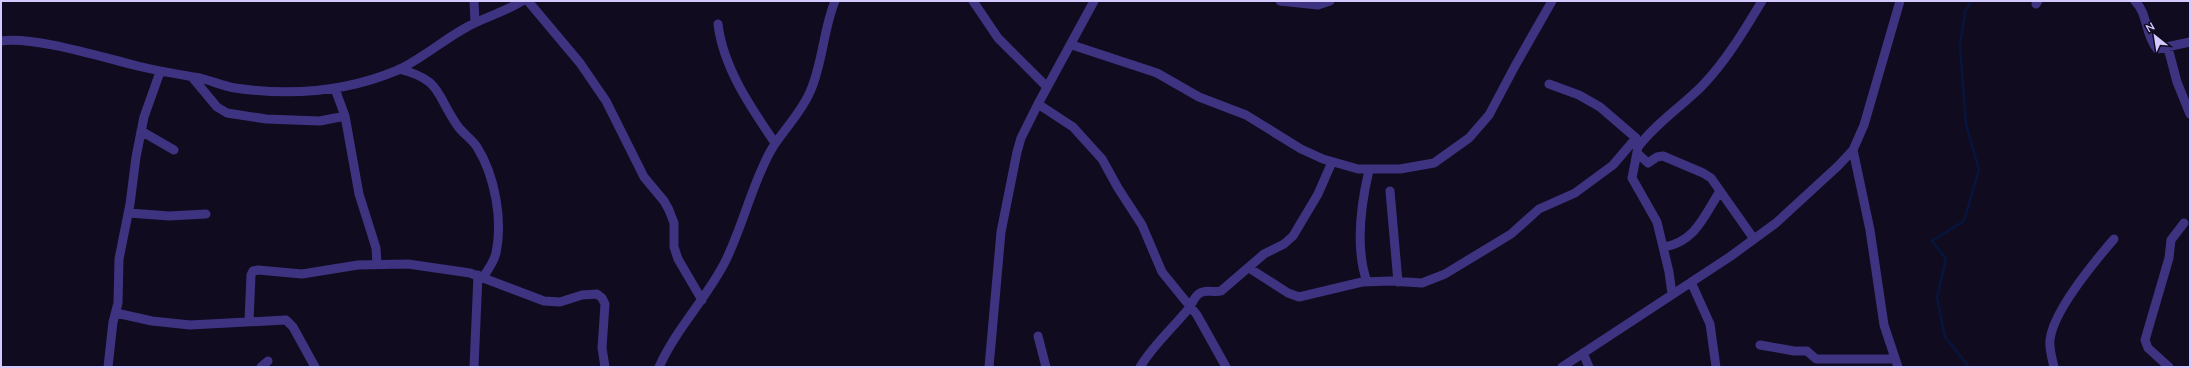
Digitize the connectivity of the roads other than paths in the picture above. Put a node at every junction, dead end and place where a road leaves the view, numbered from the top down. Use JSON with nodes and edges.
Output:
{"nodes":[{"id":1,"x":474,"y":1,"type":"edge"},
{"id":2,"x":522,"y":1,"type":"edge"},
{"id":3,"x":528,"y":1,"type":"edge"},
{"id":4,"x":835,"y":1,"type":"edge"},
{"id":5,"x":973,"y":1,"type":"edge"},
{"id":6,"x":1094,"y":1,"type":"edge"},
{"id":7,"x":1280,"y":1,"type":"edge"},
{"id":8,"x":1330,"y":1,"type":"edge"},
{"id":9,"x":1552,"y":1,"type":"edge"},
{"id":10,"x":1762,"y":1,"type":"edge"},
{"id":11,"x":1900,"y":1,"type":"edge"},
{"id":12,"x":2135,"y":1,"type":"edge"},
{"id":13,"x":475,"y":23,"type":"junction"},
{"id":14,"x":718,"y":24,"type":"dead end"},
{"id":15,"x":1,"y":41,"type":"edge"},
{"id":16,"x":2190,"y":42,"type":"edge"},
{"id":17,"x":1072,"y":45,"type":"junction"},
{"id":18,"x":2168,"y":48,"type":"junction"},
{"id":19,"x":399,"y":69,"type":"junction"},
{"id":20,"x":160,"y":72,"type":"junction"},
{"id":21,"x":192,"y":77,"type":"junction"},
{"id":22,"x":1549,"y":84,"type":"dead end"},
{"id":23,"x":1047,"y":87,"type":"junction"},
{"id":24,"x":335,"y":89,"type":"junction"},
{"id":25,"x":1038,"y":104,"type":"junction"},
{"id":26,"x":2190,"y":114,"type":"edge"},
{"id":27,"x":346,"y":116,"type":"junction"},
{"id":28,"x":141,"y":131,"type":"junction"},
{"id":29,"x":775,"y":143,"type":"junction"},
{"id":30,"x":1637,"y":146,"type":"junction"},
{"id":31,"x":174,"y":150,"type":"dead end"},
{"id":32,"x":1853,"y":150,"type":"junction"},
{"id":33,"x":1332,"y":162,"type":"junction"},
{"id":34,"x":1369,"y":170,"type":"junction"},
{"id":35,"x":1390,"y":191,"type":"dead end"},
{"id":36,"x":1720,"y":191,"type":"junction"},
{"id":37,"x":129,"y":213,"type":"junction"},
{"id":38,"x":206,"y":214,"type":"dead end"},
{"id":39,"x":2184,"y":223,"type":"dead end"},
{"id":40,"x":1754,"y":239,"type":"junction"},
{"id":41,"x":2114,"y":239,"type":"dead end"},
{"id":42,"x":1664,"y":247,"type":"junction"},
{"id":43,"x":377,"y":264,"type":"junction"},
{"id":44,"x":1249,"y":268,"type":"junction"},
{"id":45,"x":480,"y":276,"type":"junction"},
{"id":46,"x":1367,"y":282,"type":"junction"},
{"id":47,"x":1398,"y":282,"type":"junction"},
{"id":48,"x":1691,"y":282,"type":"junction"},
{"id":49,"x":1672,"y":294,"type":"junction"},
{"id":50,"x":702,"y":300,"type":"junction"},
{"id":51,"x":1190,"y":307,"type":"junction"},
{"id":52,"x":116,"y":313,"type":"junction"},
{"id":53,"x":249,"y":321,"type":"junction"},
{"id":54,"x":1038,"y":336,"type":"dead end"},
{"id":55,"x":1760,"y":344,"type":"dead end"},
{"id":56,"x":1584,"y":353,"type":"junction"},
{"id":57,"x":1845,"y":363,"type":"edge"},
{"id":58,"x":1896,"y":363,"type":"edge"},
{"id":59,"x":992,"y":366,"type":"edge"},
{"id":60,"x":108,"y":367,"type":"edge"},
{"id":61,"x":315,"y":367,"type":"edge"},
{"id":62,"x":474,"y":367,"type":"edge"},
{"id":63,"x":605,"y":367,"type":"edge"},
{"id":64,"x":659,"y":367,"type":"edge"},
{"id":65,"x":1046,"y":367,"type":"edge"},
{"id":66,"x":1140,"y":367,"type":"edge"},
{"id":67,"x":1226,"y":367,"type":"edge"},
{"id":68,"x":1562,"y":367,"type":"edge"},
{"id":69,"x":1589,"y":367,"type":"edge"},
{"id":70,"x":1716,"y":367,"type":"edge"},
{"id":71,"x":2054,"y":367,"type":"edge"},
{"id":72,"x":2169,"y":367,"type":"edge"}],
"edges":[{"from":1,"to":13,"type":"street"},
{"from":2,"to":13,"type":"street"},
{"from":3,"to":50,"type":"street"},
{"from":4,"to":29,"type":"street"},
{"from":5,"to":23,"type":"street"},
{"from":6,"to":17,"type":"street"},
{"from":7,"to":8,"type":"street"},
{"from":9,"to":34,"type":"street"},
{"from":10,"to":30,"type":"street"},
{"from":11,"to":32,"type":"street"},
{"from":12,"to":18,"type":"street"},
{"from":13,"to":19,"type":"street"},
{"from":14,"to":29,"type":"street"},
{"from":15,"to":20,"type":"street"},
{"from":16,"to":18,"type":"street"},
{"from":17,"to":23,"type":"street"},
{"from":17,"to":33,"type":"street"},
{"from":18,"to":26,"type":"street"},
{"from":19,"to":24,"type":"street"},
{"from":19,"to":45,"type":"street"},
{"from":20,"to":21,"type":"street"},
{"from":20,"to":28,"type":"street"},
{"from":21,"to":24,"type":"street"},
{"from":21,"to":27,"type":"street"},
{"from":22,"to":30,"type":"street"},
{"from":23,"to":25,"type":"street"},
{"from":24,"to":27,"type":"street"},
{"from":25,"to":51,"type":"street"},
{"from":25,"to":59,"type":"street"},
{"from":27,"to":43,"type":"street"},
{"from":28,"to":31,"type":"street"},
{"from":28,"to":37,"type":"street"},
{"from":29,"to":50,"type":"street"},
{"from":30,"to":36,"type":"street"},
{"from":30,"to":42,"type":"street"},
{"from":30,"to":47,"type":"street"},
{"from":32,"to":40,"type":"street"},
{"from":32,"to":58,"type":"street"},
{"from":33,"to":34,"type":"street"},
{"from":33,"to":44,"type":"street"},
{"from":34,"to":46,"type":"street"},
{"from":35,"to":47,"type":"street"},
{"from":36,"to":40,"type":"street"},
{"from":36,"to":42,"type":"street"},
{"from":37,"to":38,"type":"street"},
{"from":37,"to":52,"type":"street"},
{"from":39,"to":72,"type":"street"},
{"from":40,"to":48,"type":"street"},
{"from":41,"to":71,"type":"street"},
{"from":42,"to":49,"type":"street"},
{"from":43,"to":45,"type":"street"},
{"from":43,"to":53,"type":"street"},
{"from":44,"to":46,"type":"street"},
{"from":44,"to":51,"type":"street"},
{"from":45,"to":62,"type":"street"},
{"from":45,"to":63,"type":"street"},
{"from":46,"to":47,"type":"street"},
{"from":48,"to":49,"type":"street"},
{"from":48,"to":70,"type":"street"},
{"from":49,"to":56,"type":"street"},
{"from":50,"to":64,"type":"street"},
{"from":51,"to":66,"type":"street"},
{"from":51,"to":67,"type":"street"},
{"from":52,"to":53,"type":"street"},
{"from":52,"to":60,"type":"street"},
{"from":53,"to":61,"type":"street"},
{"from":54,"to":65,"type":"street"},
{"from":55,"to":57,"type":"street"},
{"from":56,"to":68,"type":"street"},
{"from":56,"to":69,"type":"street"},
{"from":57,"to":58,"type":"street"}]}
